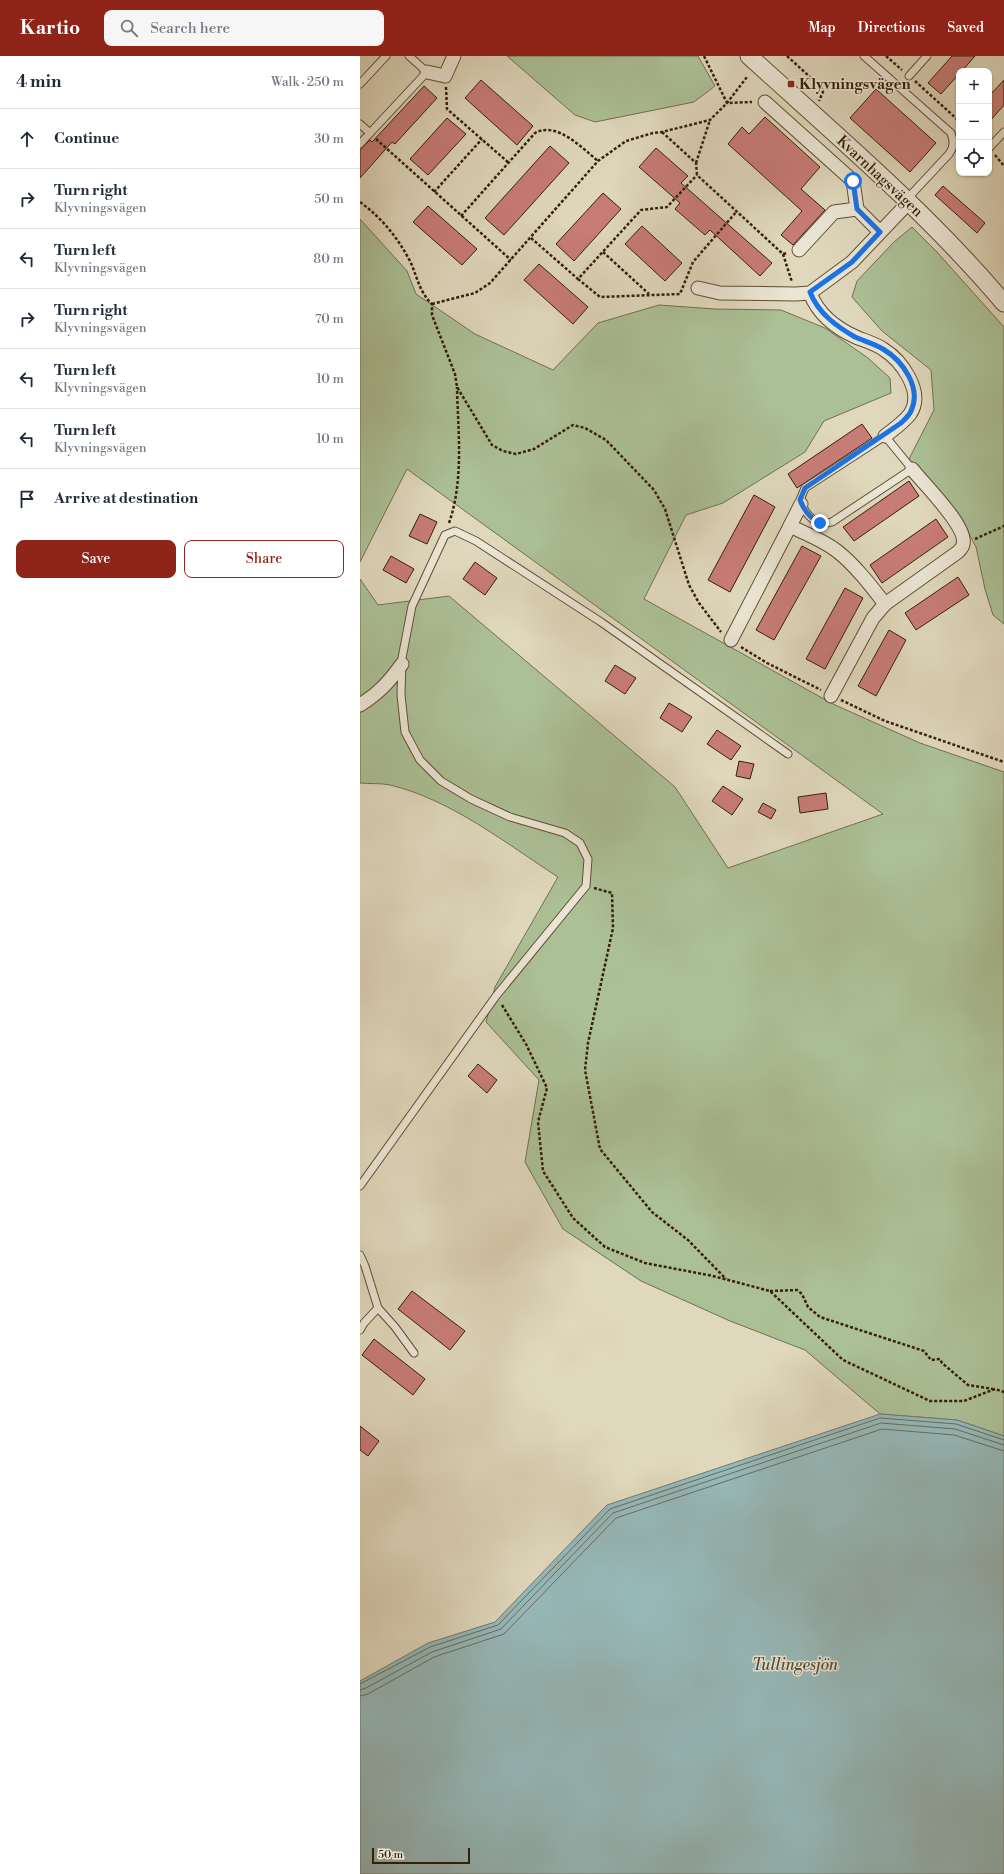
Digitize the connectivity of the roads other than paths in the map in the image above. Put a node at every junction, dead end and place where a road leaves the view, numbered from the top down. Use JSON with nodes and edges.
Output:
{"nodes":[{"id":1,"x":386,"y":56,"type":"edge"},
{"id":2,"x":409,"y":56,"type":"edge"},
{"id":3,"x":454,"y":56,"type":"edge"},
{"id":4,"x":749,"y":56,"type":"edge"},
{"id":5,"x":864,"y":56,"type":"edge"},
{"id":6,"x":927,"y":56,"type":"edge"},
{"id":7,"x":427,"y":72,"type":"junction"},
{"id":8,"x":909,"y":76,"type":"road end"},
{"id":9,"x":360,"y":84,"type":"edge"},
{"id":10,"x":765,"y":102,"type":"road end"},
{"id":11,"x":360,"y":124,"type":"edge"},
{"id":12,"x":1004,"y":132,"type":"edge"},
{"id":13,"x":370,"y":133,"type":"junction"},
{"id":14,"x":360,"y":144,"type":"edge"},
{"id":15,"x":992,"y":145,"type":"edge"},
{"id":16,"x":956,"y":149,"type":"edge"},
{"id":17,"x":908,"y":201,"type":"junction"},
{"id":18,"x":857,"y":209,"type":"junction"},
{"id":19,"x":880,"y":232,"type":"junction"},
{"id":20,"x":799,"y":250,"type":"road end"},
{"id":21,"x":698,"y":288,"type":"dead end"},
{"id":22,"x":810,"y":292,"type":"junction"},
{"id":23,"x":1004,"y":303,"type":"edge"},
{"id":24,"x":885,"y":436,"type":"junction"},
{"id":25,"x":912,"y":469,"type":"junction"},
{"id":26,"x":801,"y":504,"type":"junction"},
{"id":27,"x":790,"y":526,"type":"junction"},
{"id":28,"x":885,"y":604,"type":"junction"},
{"id":29,"x":731,"y":640,"type":"road end"},
{"id":30,"x":402,"y":664,"type":"junction"},
{"id":31,"x":831,"y":696,"type":"road end"},
{"id":32,"x":360,"y":705,"type":"edge"},
{"id":33,"x":788,"y":754,"type":"dead end"},
{"id":34,"x":360,"y":1186,"type":"edge"},
{"id":35,"x":360,"y":1255,"type":"edge"},
{"id":36,"x":378,"y":1308,"type":"junction"},
{"id":37,"x":360,"y":1330,"type":"edge"},
{"id":38,"x":414,"y":1354,"type":"dead end"}],
"edges":[{"from":1,"to":9,"type":"lane"},
{"from":2,"to":7,"type":"lane"},
{"from":3,"to":7,"type":"street"},
{"from":4,"to":17,"type":"street","name":"Kvarnhagsvägen"},
{"from":5,"to":16,"type":"lane"},
{"from":6,"to":8,"type":"lane"},
{"from":7,"to":13,"type":"lane"},
{"from":10,"to":18,"type":"street"},
{"from":11,"to":13,"type":"lane"},
{"from":12,"to":15,"type":"lane"},
{"from":13,"to":14,"type":"lane"},
{"from":16,"to":17,"type":"lane"},
{"from":17,"to":19,"type":"street"},
{"from":17,"to":23,"type":"street","name":"Kvarnhagsvägen"},
{"from":18,"to":19,"type":"street"},
{"from":18,"to":20,"type":"street"},
{"from":19,"to":22,"type":"street"},
{"from":21,"to":22,"type":"street"},
{"from":22,"to":24,"type":"street"},
{"from":24,"to":25,"type":"lane"},
{"from":24,"to":26,"type":"lane"},
{"from":25,"to":26,"type":"lane"},
{"from":25,"to":28,"type":"street"},
{"from":26,"to":27,"type":"street"},
{"from":27,"to":28,"type":"street"},
{"from":27,"to":29,"type":"street"},
{"from":28,"to":31,"type":"street"},
{"from":30,"to":32,"type":"street"},
{"from":30,"to":33,"type":"lane"},
{"from":30,"to":34,"type":"lane"},
{"from":35,"to":36,"type":"lane"},
{"from":36,"to":37,"type":"lane"},
{"from":36,"to":38,"type":"lane"}]}
